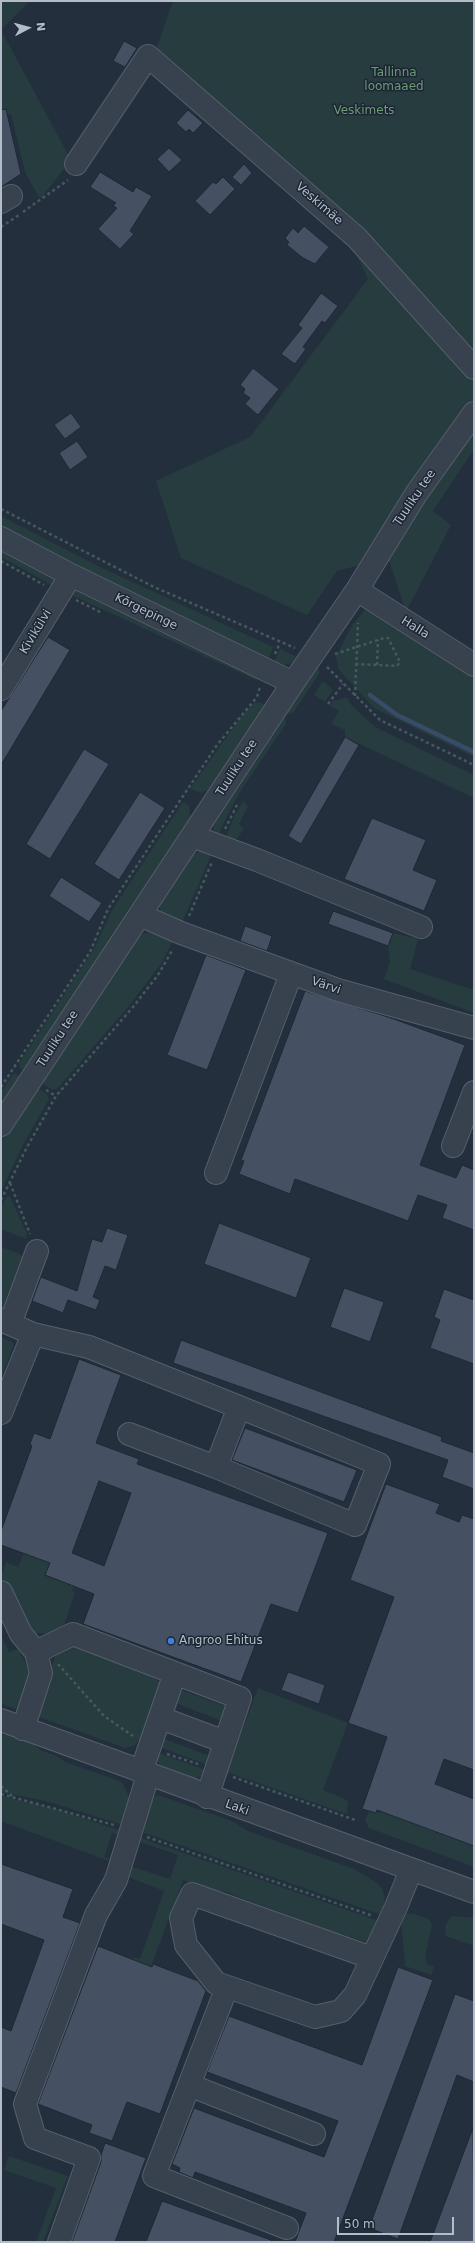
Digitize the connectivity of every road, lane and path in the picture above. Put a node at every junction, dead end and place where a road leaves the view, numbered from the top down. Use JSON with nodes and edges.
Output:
{"nodes":[{"id":1,"x":76,"y":164,"type":"joint"},
{"id":2,"x":1,"y":228,"type":"edge"},
{"id":3,"x":474,"y":368,"type":"edge"},
{"id":4,"x":474,"y":413,"type":"edge"},
{"id":5,"x":1,"y":509,"type":"edge"},
{"id":6,"x":1,"y":538,"type":"edge"},
{"id":7,"x":71,"y":575,"type":"junction"},
{"id":8,"x":357,"y":590,"type":"junction"},
{"id":9,"x":358,"y":619,"type":"dead end"},
{"id":10,"x":378,"y":640,"type":"junction"},
{"id":11,"x":280,"y":643,"type":"junction"},
{"id":12,"x":357,"y":647,"type":"junction"},
{"id":13,"x":298,"y":649,"type":"dead end"},
{"id":14,"x":333,"y":655,"type":"dead end"},
{"id":15,"x":272,"y":660,"type":"dead end"},
{"id":16,"x":323,"y":664,"type":"dead end"},
{"id":17,"x":356,"y":664,"type":"junction"},
{"id":18,"x":474,"y":664,"type":"edge"},
{"id":19,"x":377,"y":665,"type":"junction"},
{"id":20,"x":263,"y":681,"type":"dead end"},
{"id":21,"x":293,"y":683,"type":"junction"},
{"id":22,"x":343,"y":684,"type":"junction"},
{"id":23,"x":1,"y":689,"type":"edge"},
{"id":24,"x":355,"y":696,"type":"junction"},
{"id":25,"x":328,"y":704,"type":"dead end"},
{"id":26,"x":474,"y":765,"type":"edge"},
{"id":27,"x":192,"y":836,"type":"junction"},
{"id":28,"x":213,"y":860,"type":"dead end"},
{"id":29,"x":140,"y":915,"type":"junction"},
{"id":30,"x":420,"y":927,"type":"dead end"},
{"id":31,"x":181,"y":934,"type":"junction"},
{"id":32,"x":291,"y":974,"type":"junction"},
{"id":33,"x":474,"y":1028,"type":"edge"},
{"id":34,"x":1,"y":1087,"type":"edge"},
{"id":35,"x":474,"y":1092,"type":"edge"},
{"id":36,"x":1,"y":1125,"type":"edge"},
{"id":37,"x":453,"y":1146,"type":"dead end"},
{"id":38,"x":216,"y":1173,"type":"dead end"},
{"id":39,"x":10,"y":1183,"type":"junction"},
{"id":40,"x":1,"y":1200,"type":"edge"},
{"id":41,"x":37,"y":1251,"type":"joint"},
{"id":42,"x":6,"y":1322,"type":"edge"},
{"id":43,"x":33,"y":1334,"type":"junction"},
{"id":44,"x":238,"y":1407,"type":"junction"},
{"id":45,"x":1,"y":1413,"type":"edge"},
{"id":46,"x":129,"y":1434,"type":"dead end"},
{"id":47,"x":216,"y":1467,"type":"junction"},
{"id":48,"x":1,"y":1592,"type":"edge"},
{"id":49,"x":40,"y":1650,"type":"junction"},
{"id":50,"x":175,"y":1673,"type":"junction"},
{"id":51,"x":161,"y":1718,"type":"junction"},
{"id":52,"x":1,"y":1720,"type":"edge"},
{"id":53,"x":23,"y":1728,"type":"junction"},
{"id":54,"x":225,"y":1742,"type":"junction"},
{"id":55,"x":150,"y":1748,"type":"junction"},
{"id":56,"x":215,"y":1770,"type":"junction"},
{"id":57,"x":145,"y":1774,"type":"junction"},
{"id":58,"x":1,"y":1786,"type":"edge"},
{"id":59,"x":1,"y":1794,"type":"edge"},
{"id":60,"x":12,"y":1796,"type":"junction"},
{"id":61,"x":207,"y":1797,"type":"junction"},
{"id":62,"x":355,"y":1820,"type":"dead end"},
{"id":63,"x":132,"y":1831,"type":"junction"},
{"id":64,"x":411,"y":1870,"type":"junction"},
{"id":65,"x":474,"y":1892,"type":"edge"},
{"id":66,"x":390,"y":1922,"type":"junction"},
{"id":67,"x":372,"y":1958,"type":"junction"},
{"id":68,"x":227,"y":1987,"type":"junction"},
{"id":69,"x":189,"y":2085,"type":"junction"},
{"id":70,"x":314,"y":2134,"type":"dead end"},
{"id":71,"x":287,"y":2228,"type":"dead end"},
{"id":72,"x":59,"y":2242,"type":"edge"}],
"edges":[{"from":1,"to":2,"type":"path"},
{"from":1,"to":3,"type":"street","name":"Veskimäe"},
{"from":4,"to":8,"type":"street","name":"Tuuliku tee"},
{"from":5,"to":11,"type":"path"},
{"from":6,"to":7,"type":"street","name":"Kõrgepinge"},
{"from":7,"to":21,"type":"street","name":"Kõrgepinge"},
{"from":7,"to":23,"type":"street","name":"Kivikülvi"},
{"from":8,"to":18,"type":"street","name":"Halla"},
{"from":8,"to":21,"type":"street","name":"Tuuliku tee"},
{"from":9,"to":12,"type":"path"},
{"from":10,"to":12,"type":"path"},
{"from":10,"to":19,"type":"path"},
{"from":10,"to":19,"type":"path"},
{"from":11,"to":13,"type":"path"},
{"from":11,"to":15,"type":"path"},
{"from":12,"to":14,"type":"path"},
{"from":12,"to":17,"type":"path"},
{"from":16,"to":22,"type":"path"},
{"from":17,"to":19,"type":"path"},
{"from":17,"to":24,"type":"path"},
{"from":20,"to":34,"type":"path"},
{"from":21,"to":27,"type":"street","name":"Tuuliku tee"},
{"from":22,"to":24,"type":"path"},
{"from":22,"to":25,"type":"path"},
{"from":24,"to":26,"type":"path"},
{"from":27,"to":29,"type":"street","name":"Tuuliku tee"},
{"from":27,"to":30,"type":"street"},
{"from":28,"to":31,"type":"path"},
{"from":29,"to":31,"type":"street","name":"Värvi"},
{"from":29,"to":36,"type":"street","name":"Tuuliku tee"},
{"from":31,"to":32,"type":"street","name":"Värvi"},
{"from":31,"to":39,"type":"path"},
{"from":32,"to":33,"type":"street","name":"Värvi"},
{"from":32,"to":38,"type":"street"},
{"from":35,"to":37,"type":"street"},
{"from":39,"to":40,"type":"path"},
{"from":39,"to":41,"type":"path"},
{"from":41,"to":42,"type":"street"},
{"from":42,"to":43,"type":"street"},
{"from":43,"to":44,"type":"street"},
{"from":43,"to":45,"type":"street"},
{"from":44,"to":47,"type":"street"},
{"from":44,"to":47,"type":"street"},
{"from":46,"to":47,"type":"street"},
{"from":48,"to":49,"type":"street"},
{"from":49,"to":50,"type":"street"},
{"from":49,"to":53,"type":"street"},
{"from":49,"to":55,"type":"path"},
{"from":50,"to":51,"type":"street"},
{"from":50,"to":54,"type":"street"},
{"from":51,"to":54,"type":"street"},
{"from":51,"to":55,"type":"street"},
{"from":52,"to":53,"type":"street","name":"Laki"},
{"from":53,"to":57,"type":"street","name":"Laki"},
{"from":54,"to":56,"type":"street"},
{"from":55,"to":56,"type":"path"},
{"from":55,"to":57,"type":"street"},
{"from":56,"to":61,"type":"street"},
{"from":56,"to":62,"type":"path"},
{"from":57,"to":61,"type":"street","name":"Laki"},
{"from":57,"to":63,"type":"street"},
{"from":58,"to":60,"type":"path"},
{"from":59,"to":60,"type":"path"},
{"from":60,"to":63,"type":"path"},
{"from":61,"to":64,"type":"street","name":"Laki"},
{"from":63,"to":66,"type":"path"},
{"from":63,"to":72,"type":"street"},
{"from":64,"to":65,"type":"street","name":"Laki"},
{"from":64,"to":66,"type":"street"},
{"from":66,"to":67,"type":"street"},
{"from":67,"to":68,"type":"street"},
{"from":67,"to":68,"type":"street"},
{"from":68,"to":69,"type":"street"},
{"from":69,"to":70,"type":"street"},
{"from":69,"to":71,"type":"street"}]}
